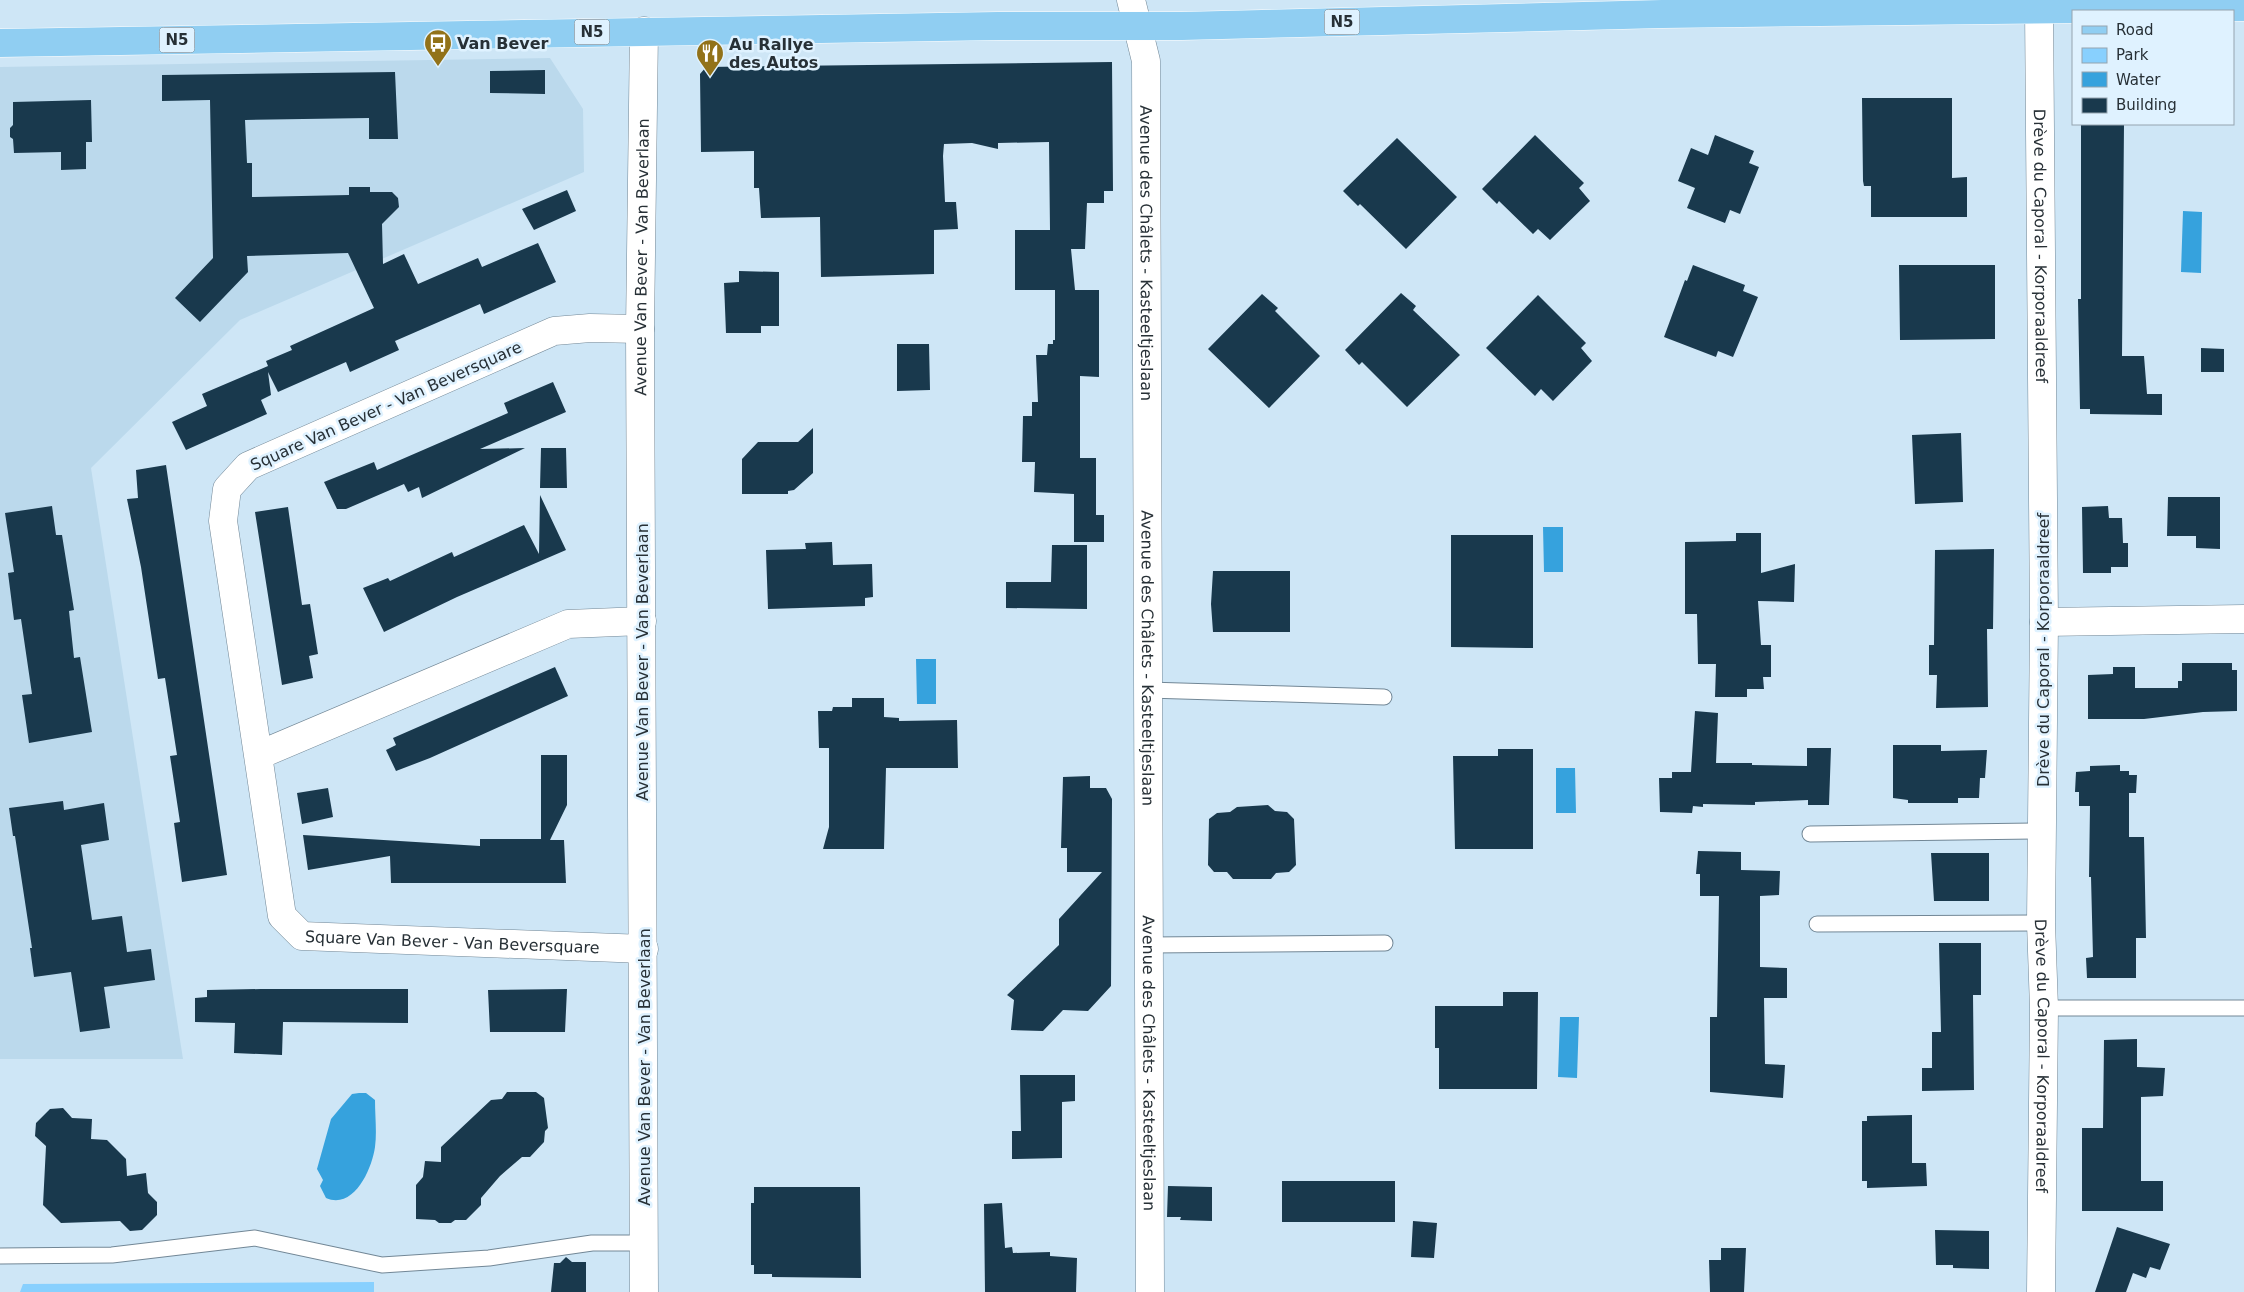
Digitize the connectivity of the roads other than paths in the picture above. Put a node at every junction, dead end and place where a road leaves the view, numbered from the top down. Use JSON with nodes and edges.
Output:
{"nodes":[{"id":1,"x":1131,"y":0,"type":"edge"},
{"id":2,"x":1779,"y":7,"type":"edge"},
{"id":3,"x":2244,"y":7,"type":"edge"},
{"id":4,"x":2039,"y":8,"type":"junction"},
{"id":5,"x":1136,"y":26,"type":"junction"},
{"id":6,"x":644,"y":31,"type":"junction"},
{"id":7,"x":0,"y":43,"type":"edge"},
{"id":8,"x":640,"y":329,"type":"junction"},
{"id":9,"x":2244,"y":619,"type":"edge"},
{"id":10,"x":642,"y":621,"type":"junction"},
{"id":11,"x":2044,"y":622,"type":"junction"},
{"id":12,"x":1148,"y":690,"type":"junction"},
{"id":13,"x":1384,"y":697,"type":"dead end"},
{"id":14,"x":259,"y":755,"type":"junction"},
{"id":15,"x":2042,"y":830,"type":"junction"},
{"id":16,"x":1810,"y":834,"type":"dead end"},
{"id":17,"x":2041,"y":923,"type":"junction"},
{"id":18,"x":1817,"y":924,"type":"dead end"},
{"id":19,"x":1385,"y":943,"type":"dead end"},
{"id":20,"x":1150,"y":946,"type":"junction"},
{"id":21,"x":644,"y":949,"type":"junction"},
{"id":22,"x":2044,"y":1008,"type":"junction"},
{"id":23,"x":2244,"y":1008,"type":"edge"},
{"id":24,"x":644,"y":1243,"type":"junction"},
{"id":25,"x":0,"y":1256,"type":"edge"},
{"id":26,"x":644,"y":1292,"type":"edge"},
{"id":27,"x":1150,"y":1292,"type":"edge"},
{"id":28,"x":2041,"y":1292,"type":"edge"}],
"edges":[{"from":1,"to":5,"type":"street","name":"Avenue des Châlets - Kasteeltjeslaan"},
{"from":2,"to":4,"type":"main road","number":"N5"},
{"from":2,"to":5,"type":"main road","number":"N5"},
{"from":3,"to":4,"type":"main road","number":"N5"},
{"from":4,"to":11,"type":"street","name":"Drève du Caporal - Korporaaldreef"},
{"from":5,"to":6,"type":"main road","number":"N5"},
{"from":5,"to":12,"type":"street","name":"Avenue des Châlets - Kasteeltjeslaan"},
{"from":6,"to":7,"type":"main road","number":"N5"},
{"from":6,"to":8,"type":"street","name":"Avenue Van Bever - Van Beverlaan"},
{"from":8,"to":10,"type":"street","name":"Avenue Van Bever - Van Beverlaan"},
{"from":8,"to":14,"type":"street","name":"Square Van Bever - Van Beversquare"},
{"from":9,"to":11,"type":"street"},
{"from":10,"to":14,"type":"street"},
{"from":10,"to":21,"type":"street","name":"Avenue Van Bever - Van Beverlaan"},
{"from":11,"to":15,"type":"street","name":"Drève du Caporal - Korporaaldreef"},
{"from":12,"to":13,"type":"lane"},
{"from":12,"to":20,"type":"street","name":"Avenue des Châlets - Kasteeltjeslaan"},
{"from":14,"to":21,"type":"street","name":"Square Van Bever - Van Beversquare"},
{"from":15,"to":16,"type":"lane"},
{"from":15,"to":17,"type":"street","name":"Drève du Caporal - Korporaaldreef"},
{"from":17,"to":18,"type":"lane"},
{"from":17,"to":22,"type":"street","name":"Drève du Caporal - Korporaaldreef"},
{"from":19,"to":20,"type":"lane"},
{"from":20,"to":27,"type":"street","name":"Avenue des Châlets - Kasteeltjeslaan"},
{"from":21,"to":24,"type":"street","name":"Avenue Van Bever - Van Beverlaan"},
{"from":22,"to":23,"type":"lane"},
{"from":22,"to":28,"type":"street","name":"Drève du Caporal - Korporaaldreef"},
{"from":24,"to":25,"type":"lane"},
{"from":24,"to":26,"type":"street","name":"Avenue Van Bever - Van Beverlaan"}]}
